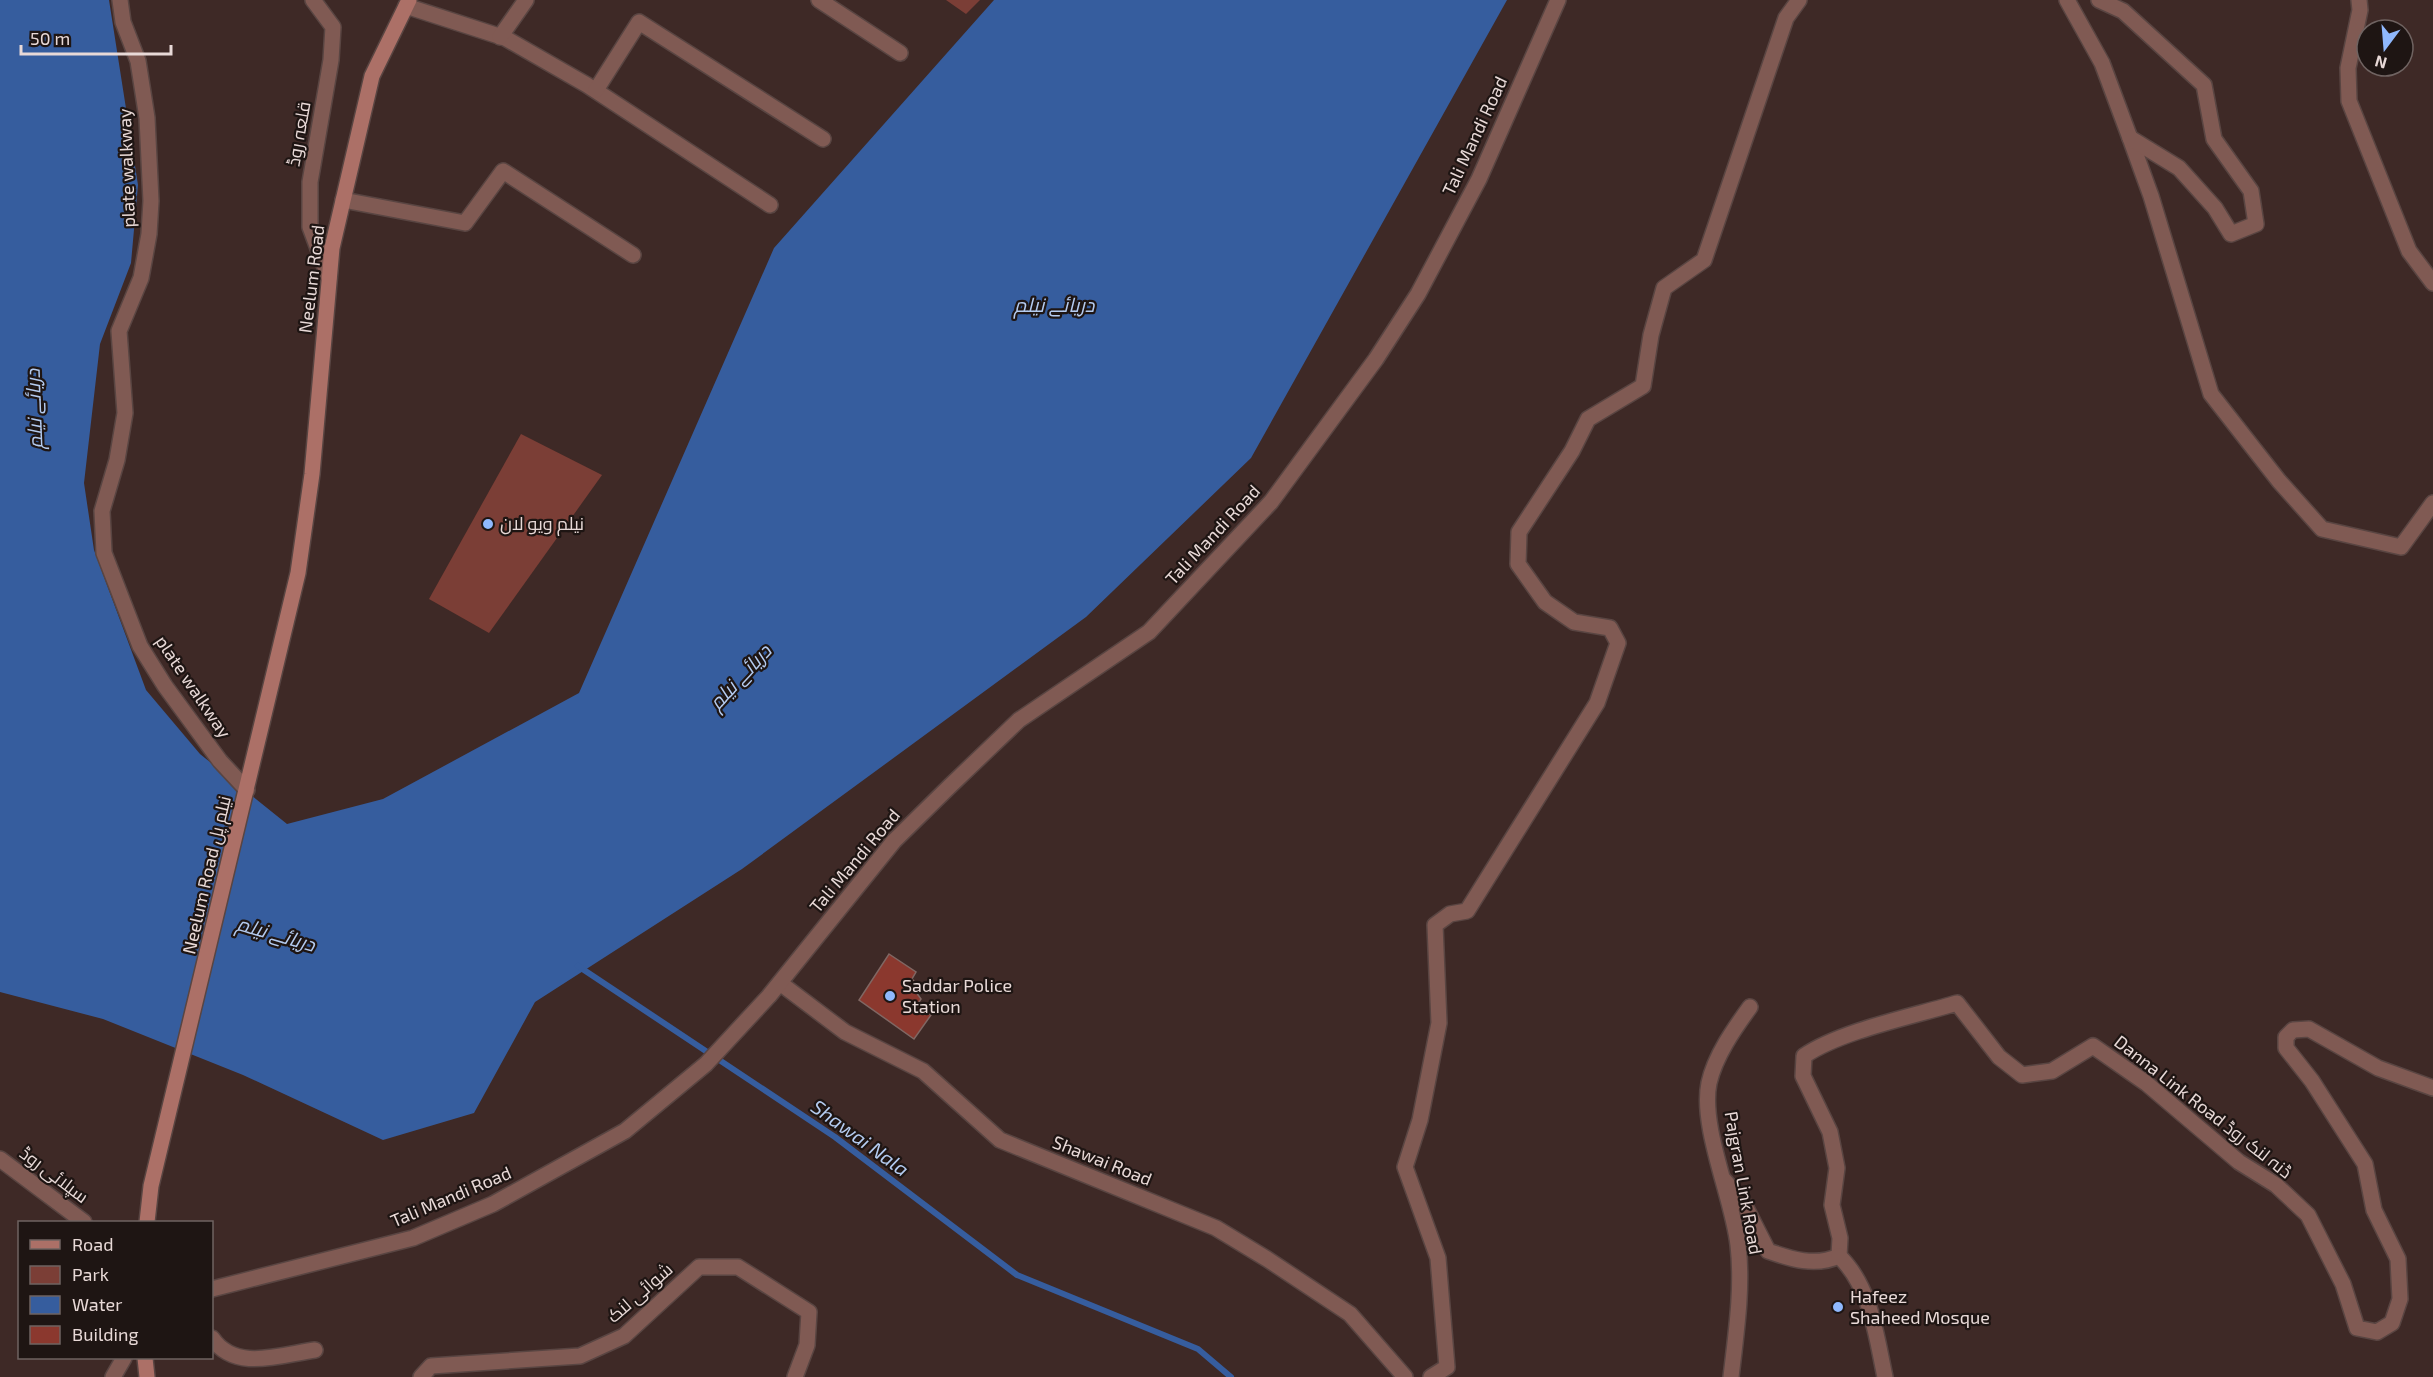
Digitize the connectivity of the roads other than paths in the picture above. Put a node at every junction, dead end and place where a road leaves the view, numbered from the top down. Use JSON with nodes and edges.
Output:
{"nodes":[{"id":1,"x":120,"y":0,"type":"edge"},
{"id":2,"x":313,"y":0,"type":"edge"},
{"id":3,"x":526,"y":0,"type":"edge"},
{"id":4,"x":819,"y":0,"type":"edge"},
{"id":5,"x":1558,"y":0,"type":"edge"},
{"id":6,"x":1799,"y":0,"type":"edge"},
{"id":7,"x":2067,"y":0,"type":"edge"},
{"id":8,"x":2099,"y":0,"type":"edge"},
{"id":9,"x":2359,"y":0,"type":"edge"},
{"id":10,"x":407,"y":3,"type":"edge"},
{"id":11,"x":500,"y":37,"type":"junction"},
{"id":12,"x":900,"y":53,"type":"dead end"},
{"id":13,"x":596,"y":90,"type":"junction"},
{"id":14,"x":2130,"y":138,"type":"junction"},
{"id":15,"x":823,"y":139,"type":"dead end"},
{"id":16,"x":343,"y":200,"type":"junction"},
{"id":17,"x":770,"y":205,"type":"dead end"},
{"id":18,"x":633,"y":255,"type":"dead end"},
{"id":19,"x":329,"y":278,"type":"junction"},
{"id":20,"x":2433,"y":283,"type":"edge"},
{"id":21,"x":2433,"y":503,"type":"edge"},
{"id":22,"x":298,"y":573,"type":"joint"},
{"id":23,"x":248,"y":790,"type":"junction"},
{"id":24,"x":780,"y":983,"type":"junction"},
{"id":25,"x":1750,"y":1007,"type":"dead end"},
{"id":26,"x":2433,"y":1088,"type":"edge"},
{"id":27,"x":0,"y":1159,"type":"edge"},
{"id":28,"x":1724,"y":1180,"type":"junction"},
{"id":29,"x":83,"y":1221,"type":"edge"},
{"id":30,"x":147,"y":1221,"type":"edge"},
{"id":31,"x":1839,"y":1256,"type":"junction"},
{"id":32,"x":213,"y":1289,"type":"edge"},
{"id":33,"x":213,"y":1339,"type":"edge"},
{"id":34,"x":315,"y":1350,"type":"dead end"},
{"id":35,"x":123,"y":1359,"type":"edge"},
{"id":36,"x":145,"y":1359,"type":"edge"},
{"id":37,"x":113,"y":1377,"type":"edge"},
{"id":38,"x":147,"y":1377,"type":"edge"},
{"id":39,"x":421,"y":1377,"type":"edge"},
{"id":40,"x":795,"y":1377,"type":"edge"},
{"id":41,"x":1405,"y":1377,"type":"edge"},
{"id":42,"x":1431,"y":1377,"type":"edge"},
{"id":43,"x":1731,"y":1377,"type":"edge"},
{"id":44,"x":1886,"y":1377,"type":"edge"}],
"edges":[{"from":1,"to":23,"type":"street","name":"plate walkway"},
{"from":2,"to":19,"type":"street","name":"قلعہ روڈ"},
{"from":3,"to":11,"type":"street"},
{"from":4,"to":12,"type":"street"},
{"from":5,"to":24,"type":"street","name":"Tali Mandi Road"},
{"from":6,"to":42,"type":"street"},
{"from":7,"to":14,"type":"street"},
{"from":8,"to":14,"type":"street"},
{"from":9,"to":20,"type":"street"},
{"from":10,"to":11,"type":"street"},
{"from":10,"to":16,"type":"main road","name":"Neelum Road"},
{"from":11,"to":13,"type":"street"},
{"from":13,"to":15,"type":"street"},
{"from":13,"to":17,"type":"street"},
{"from":14,"to":21,"type":"street"},
{"from":16,"to":18,"type":"street"},
{"from":16,"to":19,"type":"main road","name":"Neelum Road"},
{"from":19,"to":22,"type":"main road","name":"Neelum Road"},
{"from":22,"to":23,"type":"main road","name":"Neelum Road نیلم پل"},
{"from":23,"to":30,"type":"main road","name":"Neelum Road نیلم پل"},
{"from":24,"to":32,"type":"street","name":"Tali Mandi Road"},
{"from":24,"to":41,"type":"street","name":"Shawai Road"},
{"from":25,"to":28,"type":"street","name":"Pajgran Link Road"},
{"from":26,"to":31,"type":"street","name":"Danna Link Road ڈنہ لنک روڈ"},
{"from":27,"to":29,"type":"street","name":"سپلائی روڈ"},
{"from":28,"to":31,"type":"street"},
{"from":28,"to":43,"type":"street","name":"Pajgran Link Road"},
{"from":31,"to":44,"type":"street"},
{"from":33,"to":34,"type":"street"},
{"from":35,"to":37,"type":"street"},
{"from":36,"to":38,"type":"main road"},
{"from":39,"to":40,"type":"street","name":"شوائی لنک"}]}
